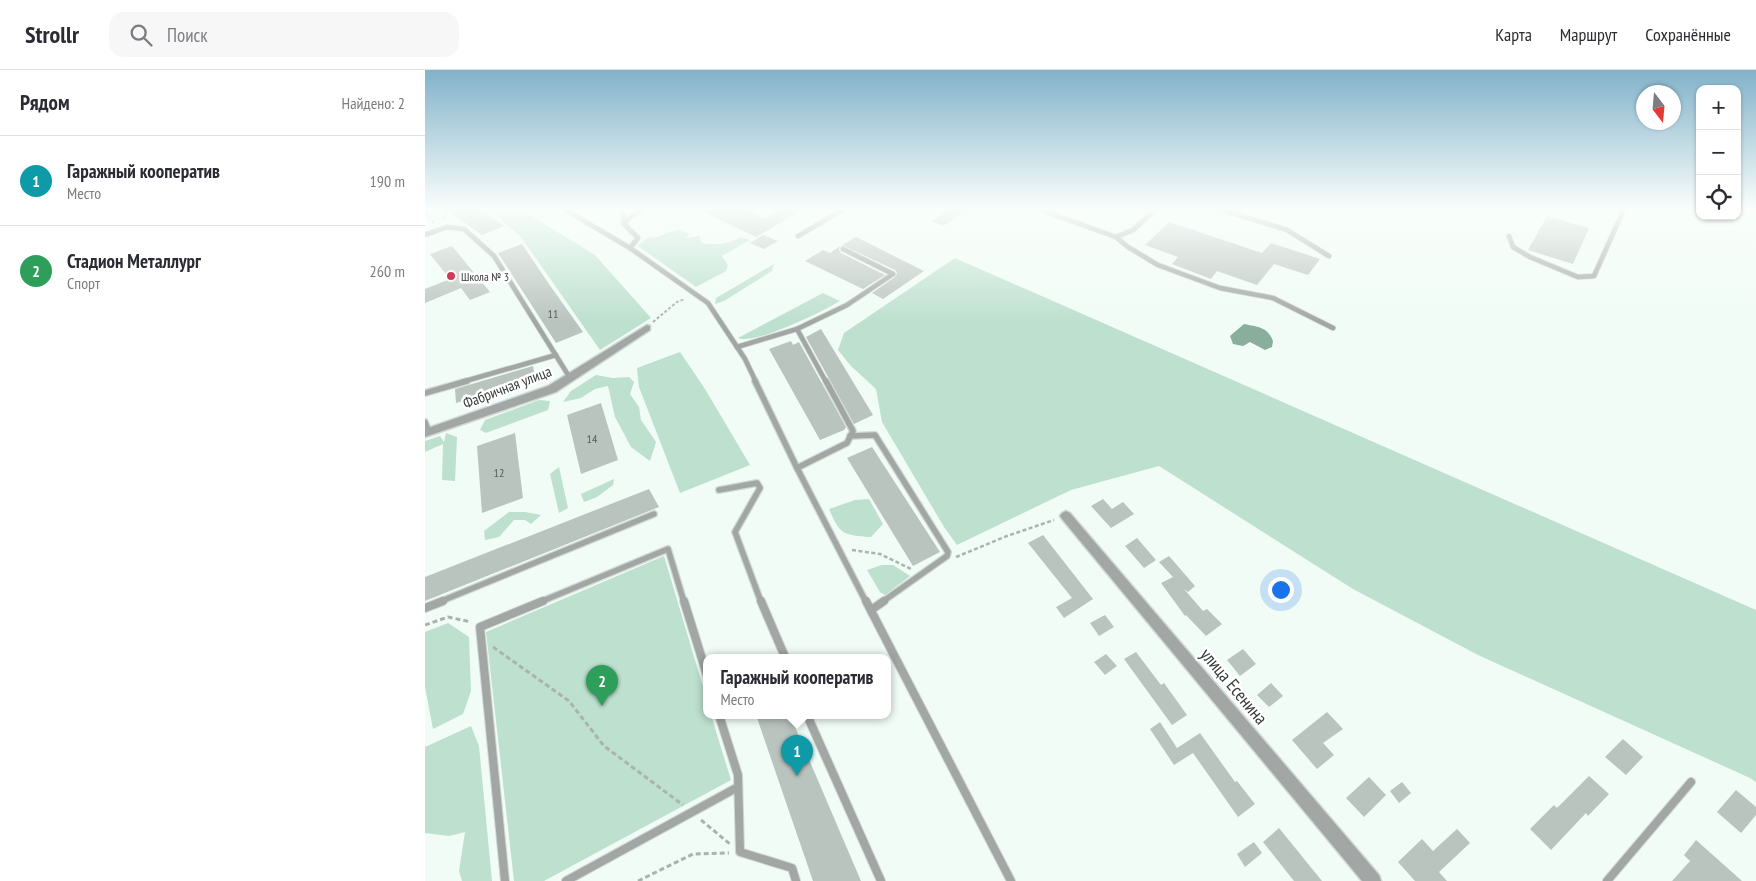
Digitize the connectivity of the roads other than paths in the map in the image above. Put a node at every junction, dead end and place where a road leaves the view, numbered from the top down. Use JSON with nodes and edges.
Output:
{"nodes":[{"id":1,"x":483,"y":247,"type":"edge"},
{"id":2,"x":1128,"y":247,"type":"edge"},
{"id":3,"x":1314,"y":247,"type":"edge"},
{"id":4,"x":1513,"y":247,"type":"edge"},
{"id":5,"x":1607,"y":247,"type":"edge"},
{"id":6,"x":630,"y":248,"type":"edge"},
{"id":7,"x":843,"y":249,"type":"dead end"},
{"id":8,"x":1329,"y":256,"type":"dead end"},
{"id":9,"x":647,"y":328,"type":"road end"},
{"id":10,"x":1333,"y":328,"type":"dead end"},
{"id":11,"x":797,"y":329,"type":"junction"},
{"id":12,"x":737,"y":347,"type":"junction"},
{"id":13,"x":556,"y":355,"type":"junction"},
{"id":14,"x":570,"y":378,"type":"junction"},
{"id":15,"x":425,"y":393,"type":"edge"},
{"id":16,"x":426,"y":429,"type":"edge"},
{"id":17,"x":850,"y":436,"type":"junction"},
{"id":18,"x":797,"y":468,"type":"junction"},
{"id":19,"x":719,"y":490,"type":"dead end"},
{"id":20,"x":654,"y":514,"type":"dead end"},
{"id":21,"x":1066,"y":516,"type":"road end"},
{"id":22,"x":425,"y":608,"type":"edge"},
{"id":23,"x":871,"y":610,"type":"junction"},
{"id":24,"x":784,"y":654,"type":"edge"},
{"id":25,"x":703,"y":662,"type":"edge"},
{"id":26,"x":720,"y":719,"type":"edge"},
{"id":27,"x":809,"y":719,"type":"edge"},
{"id":28,"x":1691,"y":782,"type":"dead end"},
{"id":29,"x":738,"y":787,"type":"junction"},
{"id":30,"x":505,"y":881,"type":"edge"},
{"id":31,"x":566,"y":881,"type":"edge"},
{"id":32,"x":796,"y":881,"type":"edge"},
{"id":33,"x":881,"y":881,"type":"edge"},
{"id":34,"x":1011,"y":881,"type":"edge"},
{"id":35,"x":1373,"y":881,"type":"edge"},
{"id":36,"x":1607,"y":881,"type":"edge"}],
"edges":[{"from":1,"to":13,"type":"lane"},
{"from":2,"to":10,"type":"lane"},
{"from":3,"to":8,"type":"lane"},
{"from":4,"to":5,"type":"lane"},
{"from":6,"to":12,"type":"lane"},
{"from":7,"to":11,"type":"lane"},
{"from":9,"to":14,"type":"street","name":"Фабричная улица"},
{"from":11,"to":12,"type":"lane"},
{"from":11,"to":17,"type":"lane"},
{"from":12,"to":18,"type":"lane"},
{"from":13,"to":14,"type":"lane"},
{"from":13,"to":15,"type":"lane"},
{"from":14,"to":16,"type":"street","name":"Фабричная улица"},
{"from":17,"to":18,"type":"lane"},
{"from":17,"to":23,"type":"lane"},
{"from":18,"to":23,"type":"lane"},
{"from":19,"to":24,"type":"lane"},
{"from":20,"to":22,"type":"lane"},
{"from":21,"to":35,"type":"street","name":"улица Есенина"},
{"from":23,"to":34,"type":"lane"},
{"from":25,"to":30,"type":"lane"},
{"from":26,"to":29,"type":"lane"},
{"from":27,"to":33,"type":"lane"},
{"from":28,"to":36,"type":"lane"},
{"from":29,"to":31,"type":"lane"},
{"from":29,"to":32,"type":"lane"}]}
